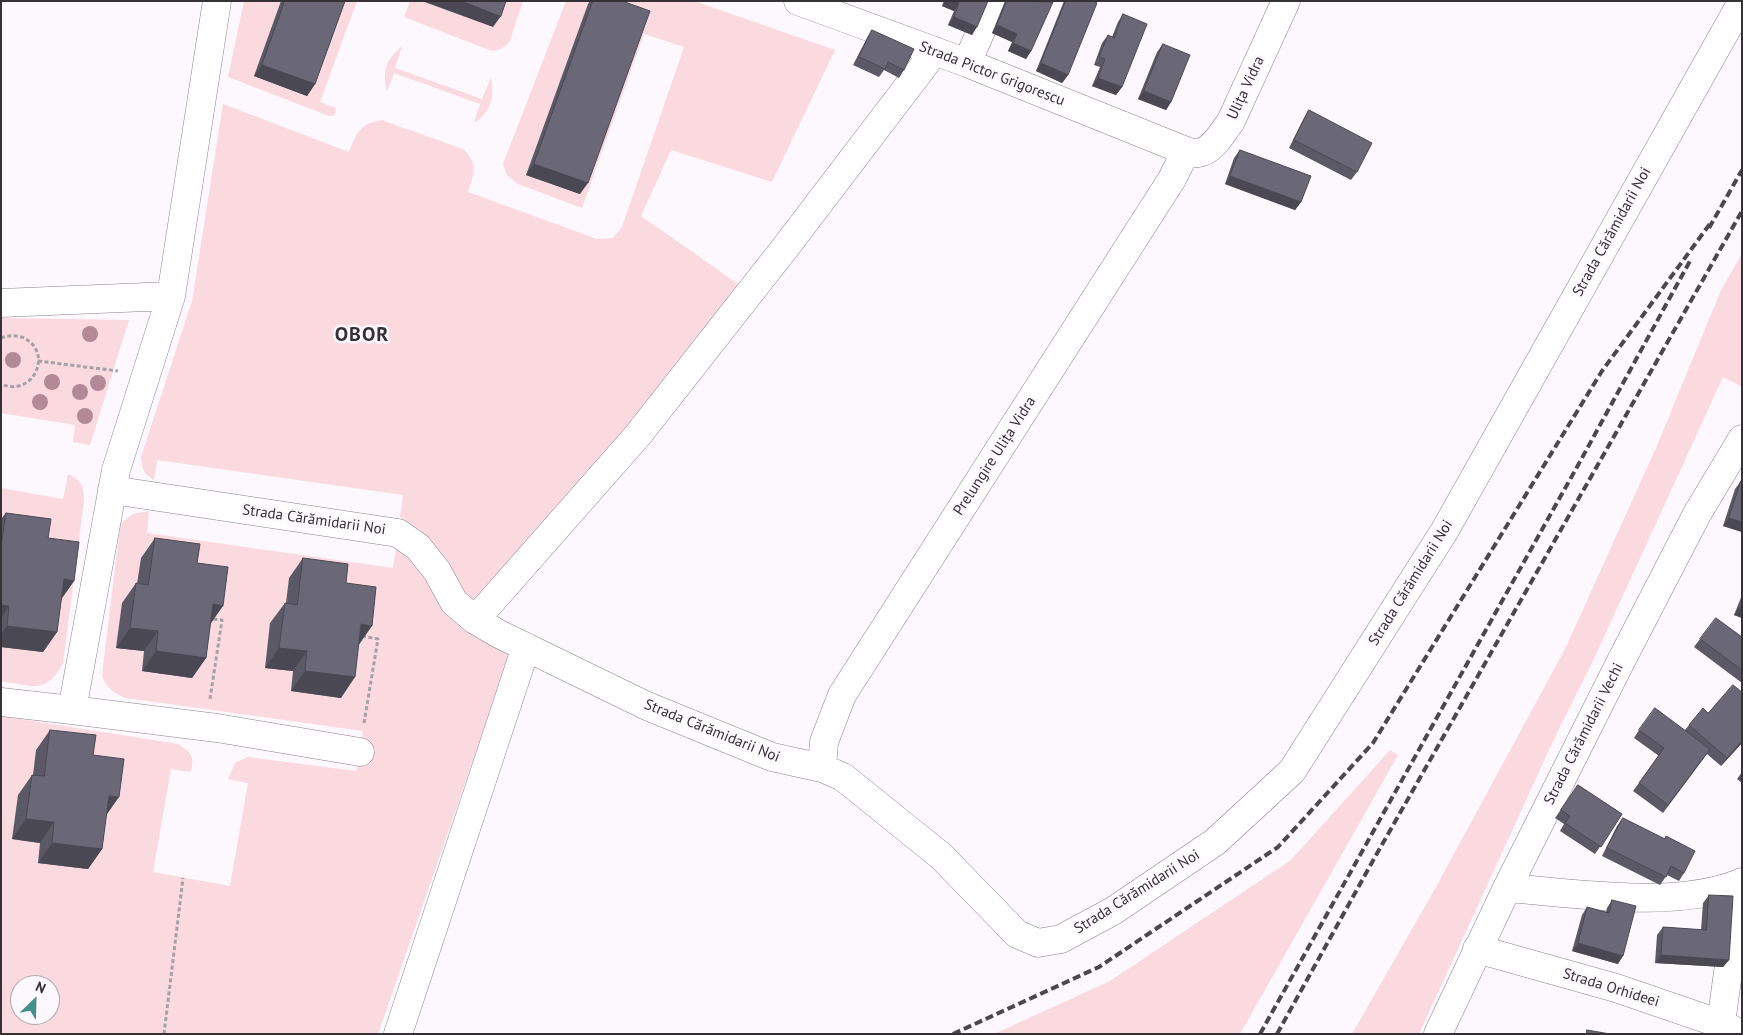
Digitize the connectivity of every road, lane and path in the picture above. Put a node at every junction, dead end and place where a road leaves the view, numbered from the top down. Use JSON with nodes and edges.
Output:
{"nodes":[{"id":1,"x":217,"y":1,"type":"edge"},
{"id":2,"x":798,"y":1,"type":"edge"},
{"id":3,"x":994,"y":1,"type":"edge"},
{"id":4,"x":1286,"y":1,"type":"edge"},
{"id":5,"x":1742,"y":2,"type":"edge"},
{"id":6,"x":935,"y":51,"type":"junction"},
{"id":7,"x":967,"y":64,"type":"junction"},
{"id":8,"x":1186,"y":151,"type":"junction"},
{"id":9,"x":170,"y":296,"type":"junction"},
{"id":10,"x":1,"y":303,"type":"edge"},
{"id":11,"x":1,"y":338,"type":"edge"},
{"id":12,"x":38,"y":361,"type":"junction"},
{"id":13,"x":146,"y":374,"type":"junction"},
{"id":14,"x":1,"y":384,"type":"edge"},
{"id":15,"x":1742,"y":439,"type":"edge"},
{"id":16,"x":112,"y":490,"type":"junction"},
{"id":17,"x":210,"y":618,"type":"edge"},
{"id":18,"x":474,"y":620,"type":"junction"},
{"id":19,"x":359,"y":636,"type":"edge"},
{"id":20,"x":526,"y":648,"type":"junction"},
{"id":21,"x":1,"y":702,"type":"edge"},
{"id":22,"x":72,"y":710,"type":"junction"},
{"id":23,"x":206,"y":727,"type":"junction"},
{"id":24,"x":360,"y":752,"type":"joint"},
{"id":25,"x":822,"y":768,"type":"junction"},
{"id":26,"x":183,"y":878,"type":"dead end"},
{"id":27,"x":1741,"y":883,"type":"edge"},
{"id":28,"x":1507,"y":888,"type":"junction"},
{"id":29,"x":1477,"y":949,"type":"junction"},
{"id":30,"x":1731,"y":1029,"type":"edge"},
{"id":31,"x":164,"y":1034,"type":"edge"},
{"id":32,"x":398,"y":1034,"type":"edge"},
{"id":33,"x":1438,"y":1034,"type":"edge"}],
"edges":[{"from":1,"to":9,"type":"street"},
{"from":2,"to":6,"type":"street","name":"Strada Pictor Grigorescu"},
{"from":3,"to":7,"type":"street"},
{"from":4,"to":8,"type":"street","name":"Ulița Vidra"},
{"from":5,"to":25,"type":"street","name":"Strada Cărămidarii Noi"},
{"from":6,"to":7,"type":"street","name":"Strada Pictor Grigorescu"},
{"from":6,"to":18,"type":"street"},
{"from":7,"to":8,"type":"street","name":"Strada Pictor Grigorescu"},
{"from":8,"to":25,"type":"street","name":"Prelungire Ulița Vidra"},
{"from":9,"to":10,"type":"street"},
{"from":9,"to":13,"type":"street"},
{"from":11,"to":12,"type":"path"},
{"from":12,"to":13,"type":"path"},
{"from":12,"to":14,"type":"path"},
{"from":13,"to":16,"type":"street"},
{"from":15,"to":28,"type":"street","name":"Strada Cărămidarii Vechi"},
{"from":16,"to":18,"type":"street","name":"Strada Cărămidarii Noi"},
{"from":16,"to":22,"type":"street"},
{"from":17,"to":23,"type":"path"},
{"from":18,"to":20,"type":"street","name":"Strada Cărămidarii Noi"},
{"from":19,"to":24,"type":"path"},
{"from":20,"to":25,"type":"street","name":"Strada Cărămidarii Noi"},
{"from":20,"to":32,"type":"street"},
{"from":21,"to":22,"type":"street"},
{"from":22,"to":23,"type":"street"},
{"from":23,"to":24,"type":"street"},
{"from":26,"to":31,"type":"path"},
{"from":27,"to":28,"type":"street"},
{"from":27,"to":30,"type":"street"},
{"from":28,"to":29,"type":"street","name":"Strada Cărămidarii Vechi"},
{"from":29,"to":30,"type":"street","name":"Strada Orhideei"},
{"from":29,"to":33,"type":"street","name":"Strada Cărămidarii Vechi"}]}
